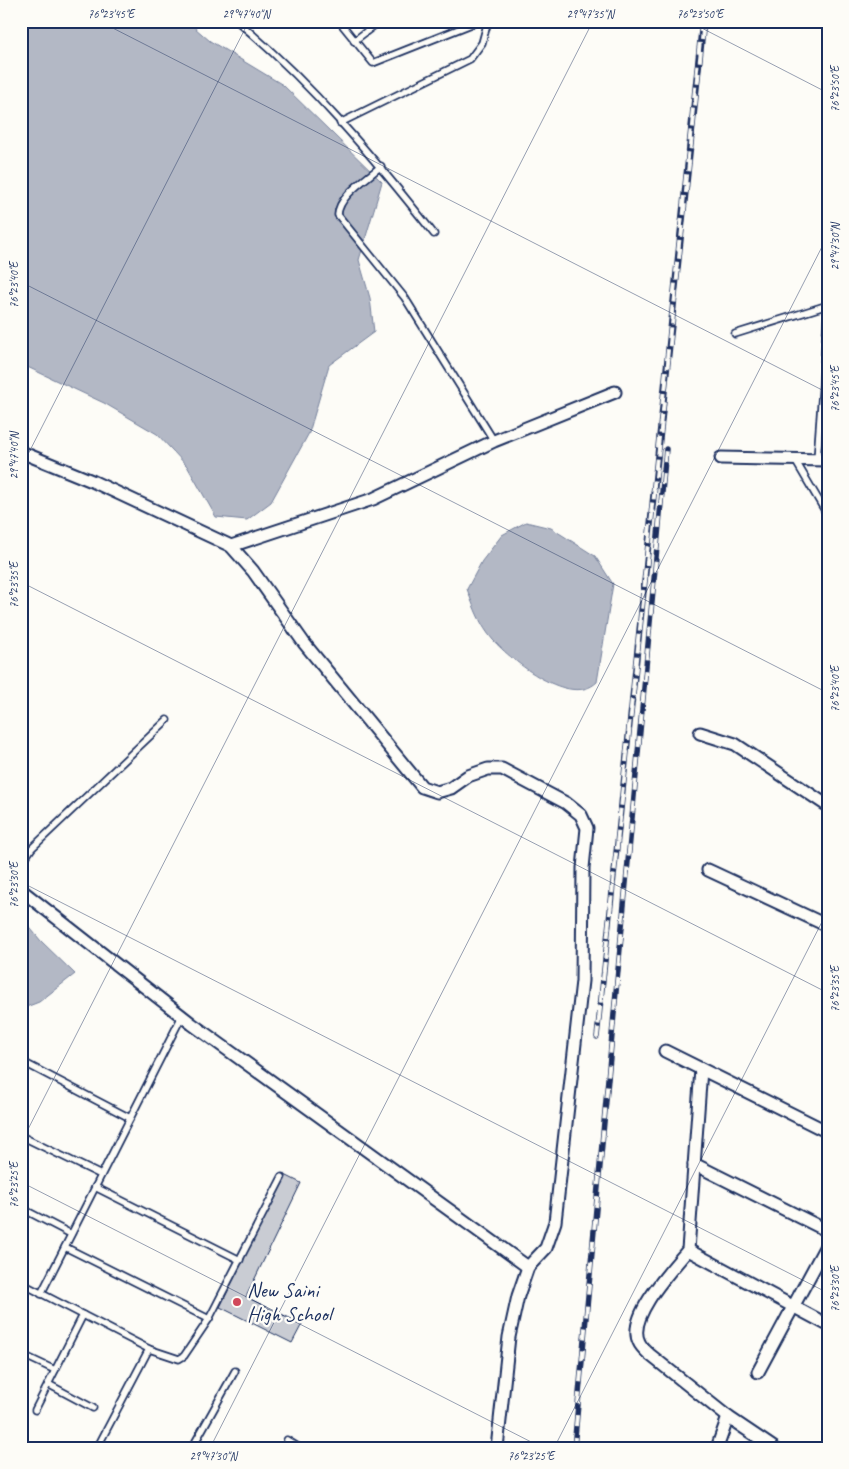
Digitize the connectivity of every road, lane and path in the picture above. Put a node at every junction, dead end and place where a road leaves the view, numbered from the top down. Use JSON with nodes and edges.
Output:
{"nodes":[{"id":1,"x":237,"y":21,"type":"edge"},
{"id":2,"x":339,"y":21,"type":"edge"},
{"id":3,"x":380,"y":21,"type":"edge"},
{"id":4,"x":479,"y":21,"type":"edge"},
{"id":5,"x":488,"y":21,"type":"edge"},
{"id":6,"x":354,"y":41,"type":"junction"},
{"id":7,"x":340,"y":123,"type":"junction"},
{"id":8,"x":381,"y":166,"type":"junction"},
{"id":9,"x":434,"y":234,"type":"dead end"},
{"id":10,"x":828,"y":307,"type":"edge"},
{"id":11,"x":735,"y":334,"type":"dead end"},
{"id":12,"x":615,"y":392,"type":"dead end"},
{"id":13,"x":494,"y":441,"type":"junction"},
{"id":14,"x":21,"y":452,"type":"edge"},
{"id":15,"x":721,"y":458,"type":"dead end"},
{"id":16,"x":795,"y":460,"type":"junction"},
{"id":17,"x":823,"y":460,"type":"edge"},
{"id":18,"x":828,"y":516,"type":"edge"},
{"id":19,"x":231,"y":546,"type":"junction"},
{"id":20,"x":167,"y":720,"type":"dead end"},
{"id":21,"x":700,"y":733,"type":"dead end"},
{"id":22,"x":828,"y":806,"type":"edge"},
{"id":23,"x":21,"y":864,"type":"edge"},
{"id":24,"x":708,"y":870,"type":"dead end"},
{"id":25,"x":21,"y":890,"type":"edge"},
{"id":26,"x":828,"y":926,"type":"edge"},
{"id":27,"x":182,"y":1016,"type":"junction"},
{"id":28,"x":665,"y":1051,"type":"dead end"},
{"id":29,"x":21,"y":1061,"type":"edge"},
{"id":30,"x":701,"y":1069,"type":"junction"},
{"id":31,"x":130,"y":1118,"type":"junction"},
{"id":32,"x":828,"y":1132,"type":"edge"},
{"id":33,"x":21,"y":1136,"type":"edge"},
{"id":34,"x":694,"y":1164,"type":"junction"},
{"id":35,"x":101,"y":1176,"type":"junction"},
{"id":36,"x":282,"y":1177,"type":"dead end"},
{"id":37,"x":95,"y":1187,"type":"junction"},
{"id":38,"x":21,"y":1208,"type":"edge"},
{"id":39,"x":828,"y":1231,"type":"edge"},
{"id":40,"x":72,"y":1234,"type":"junction"},
{"id":41,"x":828,"y":1242,"type":"edge"},
{"id":42,"x":65,"y":1247,"type":"junction"},
{"id":43,"x":688,"y":1250,"type":"junction"},
{"id":44,"x":240,"y":1260,"type":"junction"},
{"id":45,"x":528,"y":1267,"type":"junction"},
{"id":46,"x":21,"y":1284,"type":"edge"},
{"id":47,"x":41,"y":1294,"type":"junction"},
{"id":48,"x":793,"y":1307,"type":"junction"},
{"id":49,"x":83,"y":1315,"type":"junction"},
{"id":50,"x":209,"y":1319,"type":"junction"},
{"id":51,"x":828,"y":1326,"type":"edge"},
{"id":52,"x":149,"y":1349,"type":"junction"},
{"id":53,"x":21,"y":1354,"type":"edge"},
{"id":54,"x":55,"y":1370,"type":"junction"},
{"id":55,"x":235,"y":1371,"type":"dead end"},
{"id":56,"x":758,"y":1372,"type":"dead end"},
{"id":57,"x":48,"y":1384,"type":"junction"},
{"id":58,"x":94,"y":1408,"type":"dead end"},
{"id":59,"x":35,"y":1410,"type":"dead end"},
{"id":60,"x":728,"y":1417,"type":"junction"},
{"id":61,"x":287,"y":1440,"type":"dead end"},
{"id":62,"x":97,"y":1448,"type":"edge"},
{"id":63,"x":192,"y":1448,"type":"edge"},
{"id":64,"x":300,"y":1448,"type":"edge"},
{"id":65,"x":497,"y":1448,"type":"edge"},
{"id":66,"x":717,"y":1448,"type":"edge"},
{"id":67,"x":774,"y":1448,"type":"edge"}],
"edges":[{"from":1,"to":7,"type":"lane"},
{"from":2,"to":6,"type":"lane"},
{"from":3,"to":6,"type":"lane"},
{"from":4,"to":6,"type":"lane"},
{"from":5,"to":7,"type":"lane"},
{"from":7,"to":8,"type":"lane"},
{"from":8,"to":9,"type":"lane"},
{"from":8,"to":13,"type":"lane"},
{"from":10,"to":11,"type":"lane"},
{"from":10,"to":17,"type":"lane"},
{"from":12,"to":13,"type":"street"},
{"from":13,"to":19,"type":"street"},
{"from":14,"to":19,"type":"street"},
{"from":15,"to":16,"type":"street"},
{"from":16,"to":17,"type":"street"},
{"from":16,"to":18,"type":"lane"},
{"from":19,"to":45,"type":"street"},
{"from":20,"to":23,"type":"lane"},
{"from":21,"to":22,"type":"street"},
{"from":24,"to":26,"type":"street"},
{"from":25,"to":27,"type":"street"},
{"from":27,"to":31,"type":"lane"},
{"from":27,"to":45,"type":"street"},
{"from":28,"to":30,"type":"street"},
{"from":29,"to":31,"type":"lane"},
{"from":30,"to":32,"type":"street"},
{"from":30,"to":34,"type":"street"},
{"from":31,"to":35,"type":"lane"},
{"from":33,"to":35,"type":"lane"},
{"from":34,"to":39,"type":"street"},
{"from":34,"to":43,"type":"street"},
{"from":35,"to":37,"type":"lane"},
{"from":36,"to":44,"type":"lane"},
{"from":37,"to":40,"type":"lane"},
{"from":37,"to":44,"type":"lane"},
{"from":38,"to":40,"type":"lane"},
{"from":40,"to":42,"type":"lane"},
{"from":41,"to":48,"type":"street"},
{"from":42,"to":47,"type":"lane"},
{"from":42,"to":50,"type":"lane"},
{"from":43,"to":48,"type":"street"},
{"from":43,"to":60,"type":"street"},
{"from":44,"to":50,"type":"lane"},
{"from":45,"to":65,"type":"street"},
{"from":46,"to":47,"type":"lane"},
{"from":47,"to":49,"type":"lane"},
{"from":48,"to":51,"type":"street"},
{"from":48,"to":56,"type":"street"},
{"from":49,"to":52,"type":"lane"},
{"from":49,"to":54,"type":"lane"},
{"from":50,"to":52,"type":"lane"},
{"from":52,"to":62,"type":"lane"},
{"from":53,"to":54,"type":"lane"},
{"from":54,"to":57,"type":"lane"},
{"from":55,"to":63,"type":"lane"},
{"from":57,"to":58,"type":"lane"},
{"from":57,"to":59,"type":"lane"},
{"from":60,"to":66,"type":"street"},
{"from":60,"to":67,"type":"street"},
{"from":61,"to":64,"type":"lane"}]}
